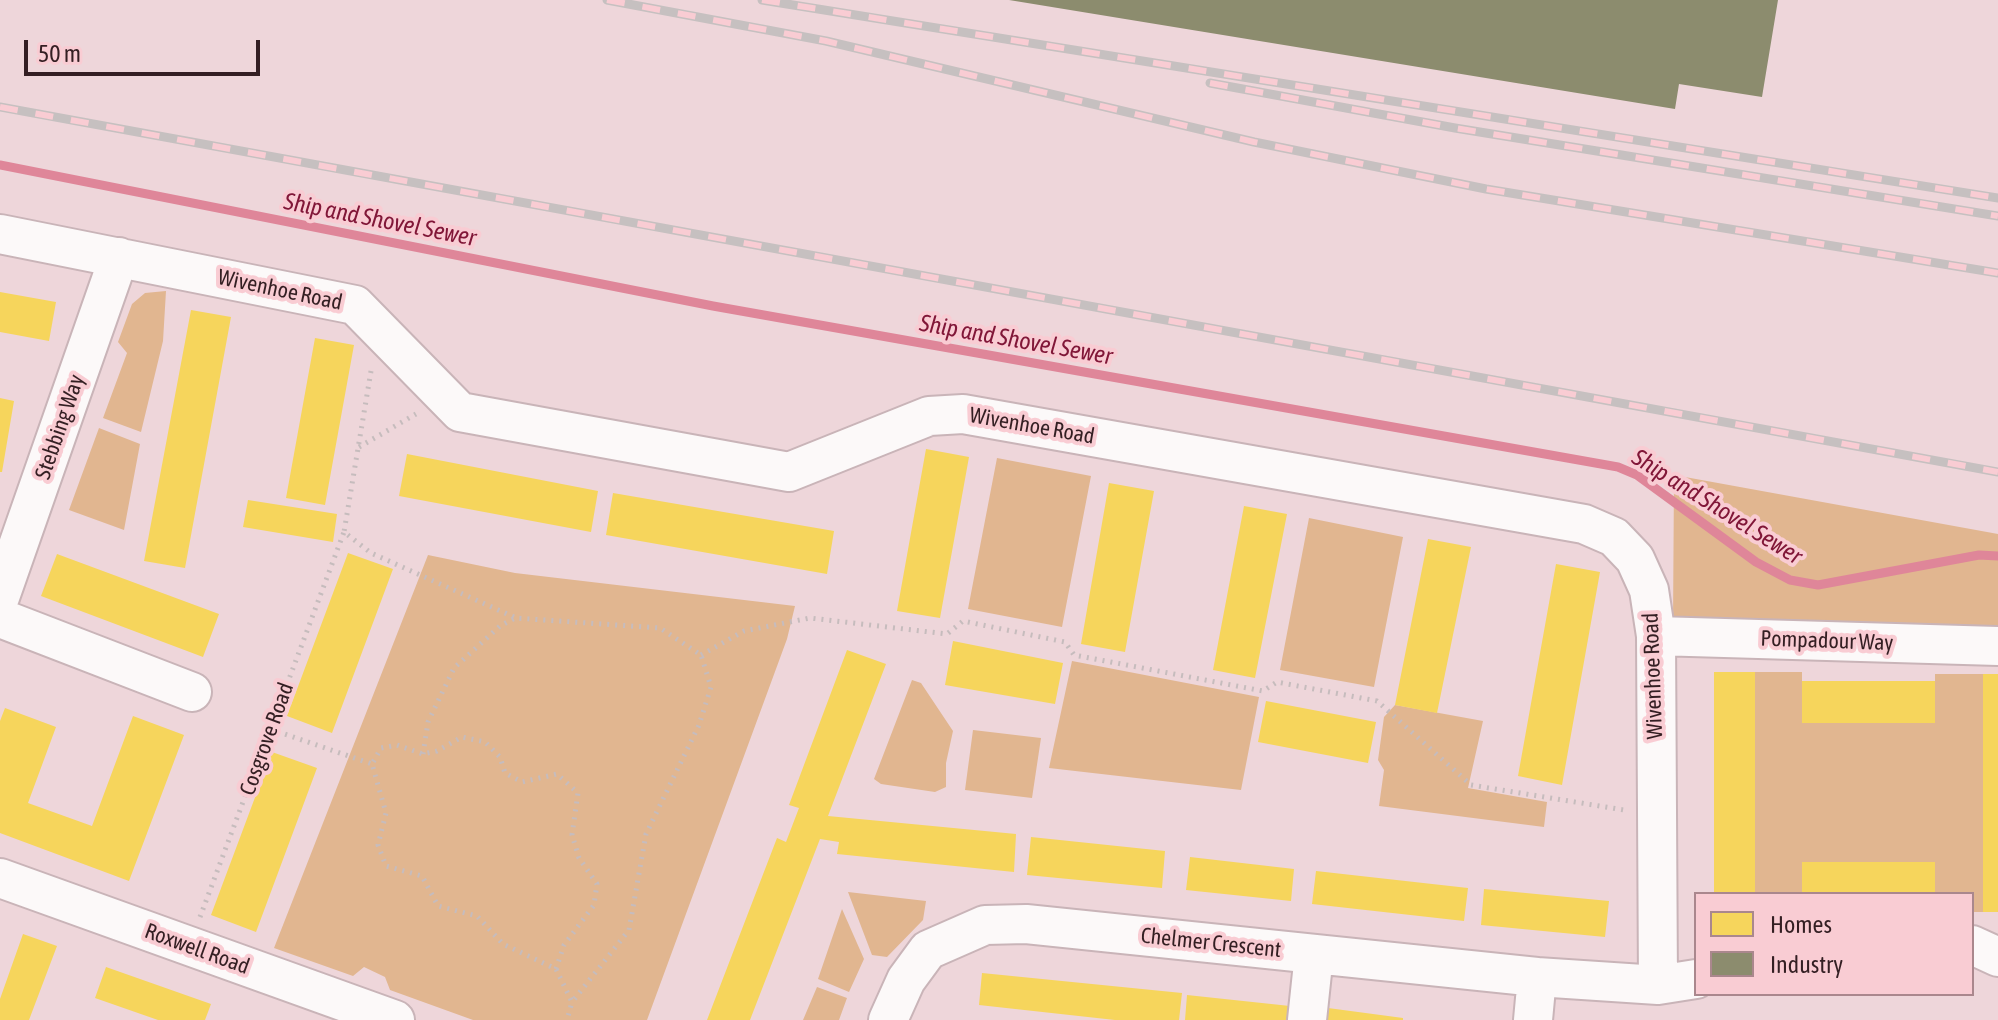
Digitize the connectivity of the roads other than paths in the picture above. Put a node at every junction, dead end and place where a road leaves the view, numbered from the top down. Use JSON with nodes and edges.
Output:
{"nodes":[{"id":1,"x":0,"y":234,"type":"edge"},
{"id":2,"x":119,"y":257,"type":"junction"},
{"id":3,"x":0,"y":597,"type":"edge"},
{"id":4,"x":0,"y":618,"type":"edge"},
{"id":5,"x":1656,"y":636,"type":"junction"},
{"id":6,"x":1998,"y":646,"type":"edge"},
{"id":7,"x":192,"y":692,"type":"dead end"},
{"id":8,"x":0,"y":878,"type":"edge"},
{"id":9,"x":1974,"y":946,"type":"edge"},
{"id":10,"x":1314,"y":954,"type":"junction"},
{"id":11,"x":1998,"y":957,"type":"edge"},
{"id":12,"x":1537,"y":977,"type":"junction"},
{"id":13,"x":1694,"y":979,"type":"edge"},
{"id":14,"x":1658,"y":985,"type":"junction"},
{"id":15,"x":395,"y":1020,"type":"edge"},
{"id":16,"x":888,"y":1020,"type":"edge"},
{"id":17,"x":1307,"y":1020,"type":"edge"},
{"id":18,"x":1533,"y":1020,"type":"edge"}],
"edges":[{"from":1,"to":2,"type":"street","name":"Wivenhoe Road"},
{"from":2,"to":3,"type":"street","name":"Stebbing Way"},
{"from":2,"to":5,"type":"street","name":"Wivenhoe Road"},
{"from":4,"to":7,"type":"street"},
{"from":5,"to":6,"type":"street","name":"Pompadour Way"},
{"from":5,"to":14,"type":"street","name":"Wivenhoe Road"},
{"from":8,"to":15,"type":"street","name":"Roxwell Road"},
{"from":9,"to":11,"type":"street"},
{"from":10,"to":12,"type":"street","name":"Chelmer Crescent"},
{"from":10,"to":16,"type":"street","name":"Chelmer Crescent"},
{"from":10,"to":17,"type":"street"},
{"from":12,"to":14,"type":"street","name":"Chelmer Crescent"},
{"from":12,"to":18,"type":"street"},
{"from":13,"to":14,"type":"street","name":"Chelmer Crescent"}]}
